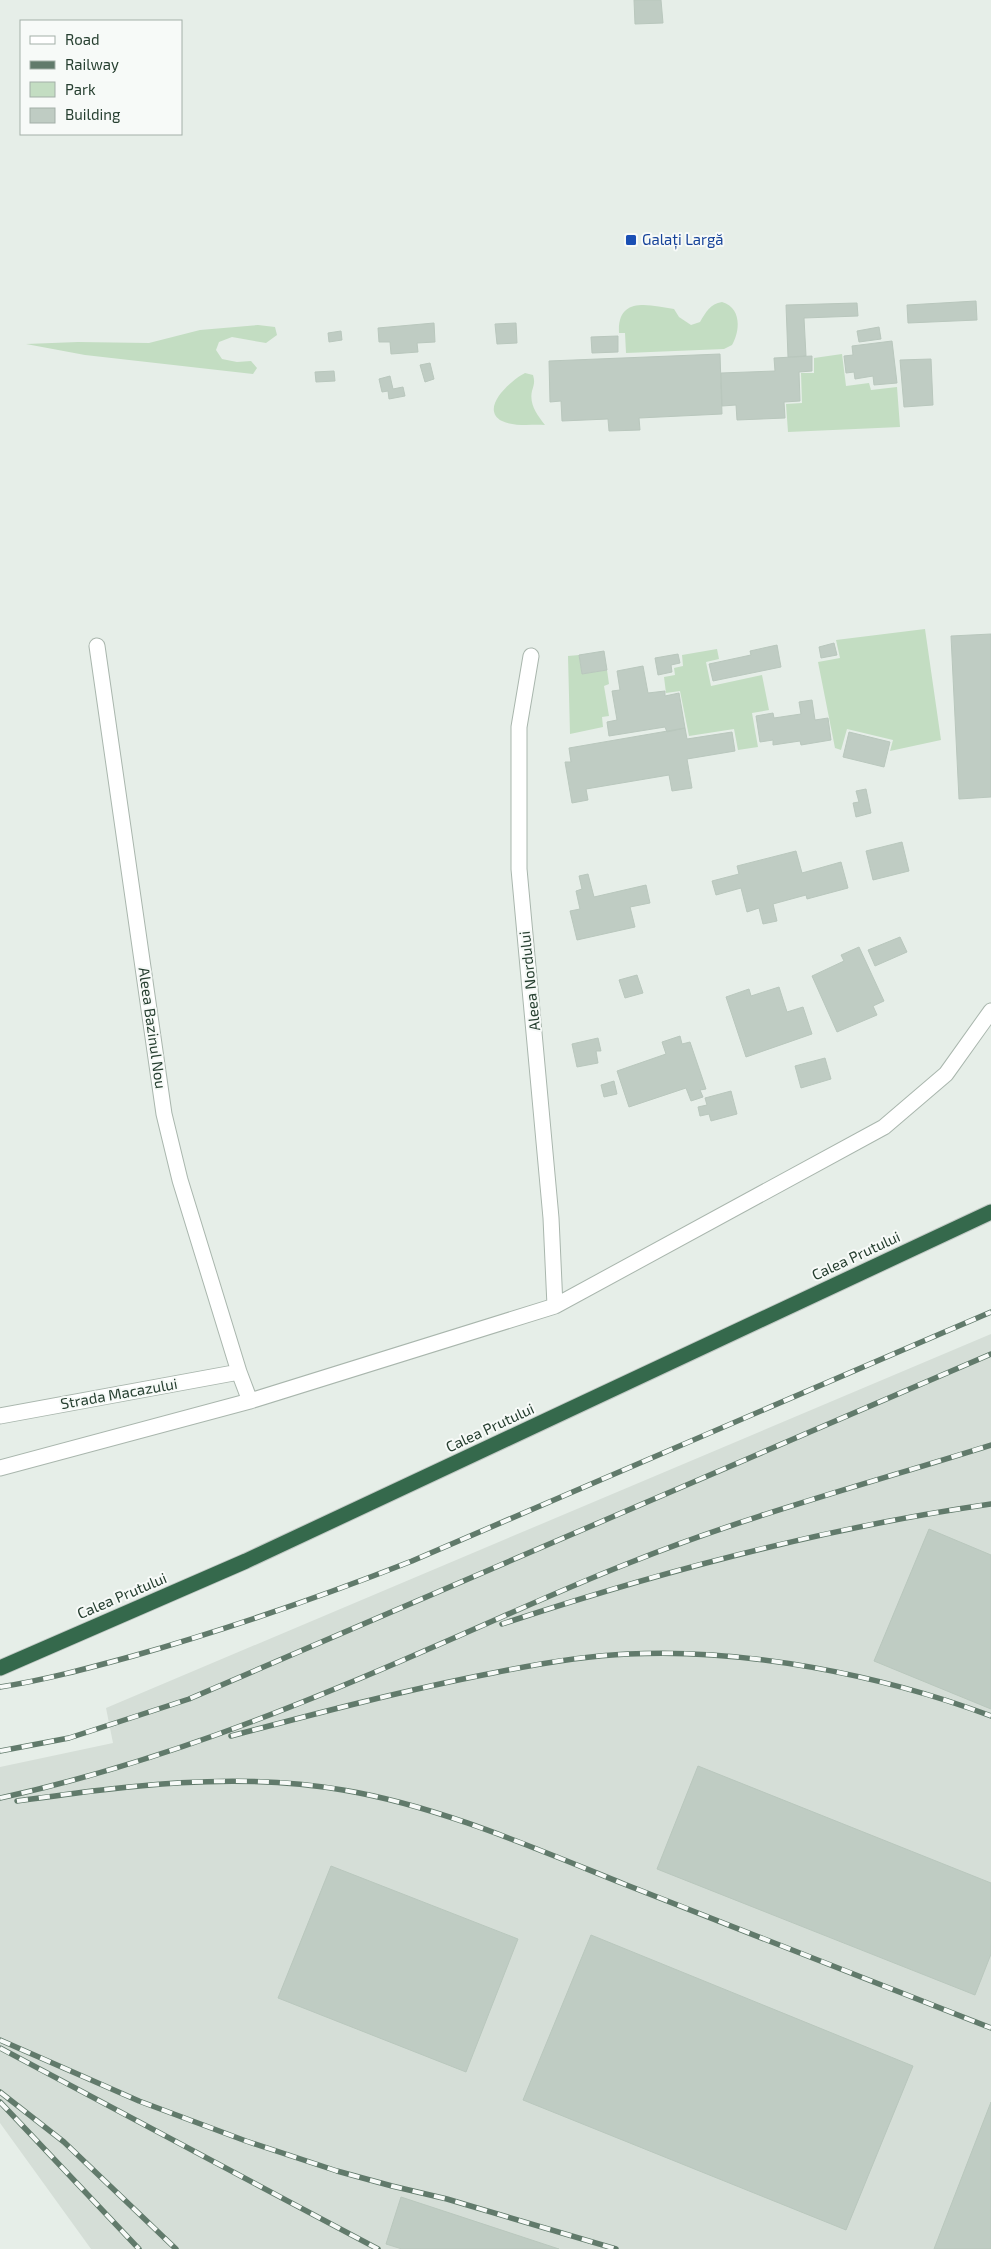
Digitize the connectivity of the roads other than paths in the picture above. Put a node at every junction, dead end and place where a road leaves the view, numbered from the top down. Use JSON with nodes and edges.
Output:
{"nodes":[{"id":1,"x":97,"y":646,"type":"dead end"},
{"id":2,"x":531,"y":656,"type":"dead end"},
{"id":3,"x":991,"y":1010,"type":"edge"},
{"id":4,"x":991,"y":1212,"type":"edge"},
{"id":5,"x":555,"y":1306,"type":"junction"},
{"id":6,"x":239,"y":1372,"type":"junction"},
{"id":7,"x":250,"y":1401,"type":"junction"},
{"id":8,"x":0,"y":1416,"type":"edge"},
{"id":9,"x":0,"y":1468,"type":"edge"},
{"id":10,"x":0,"y":1668,"type":"edge"}],
"edges":[{"from":1,"to":6,"type":"street","name":"Aleea Bazinul Nou"},
{"from":2,"to":5,"type":"street","name":"Aleea Nordului"},
{"from":3,"to":5,"type":"street"},
{"from":4,"to":10,"type":"highway","name":"Calea Prutului"},
{"from":5,"to":7,"type":"street"},
{"from":6,"to":7,"type":"street","name":"Aleea Bazinul Nou"},
{"from":6,"to":8,"type":"street","name":"Strada Macazului"},
{"from":7,"to":9,"type":"street"}]}
